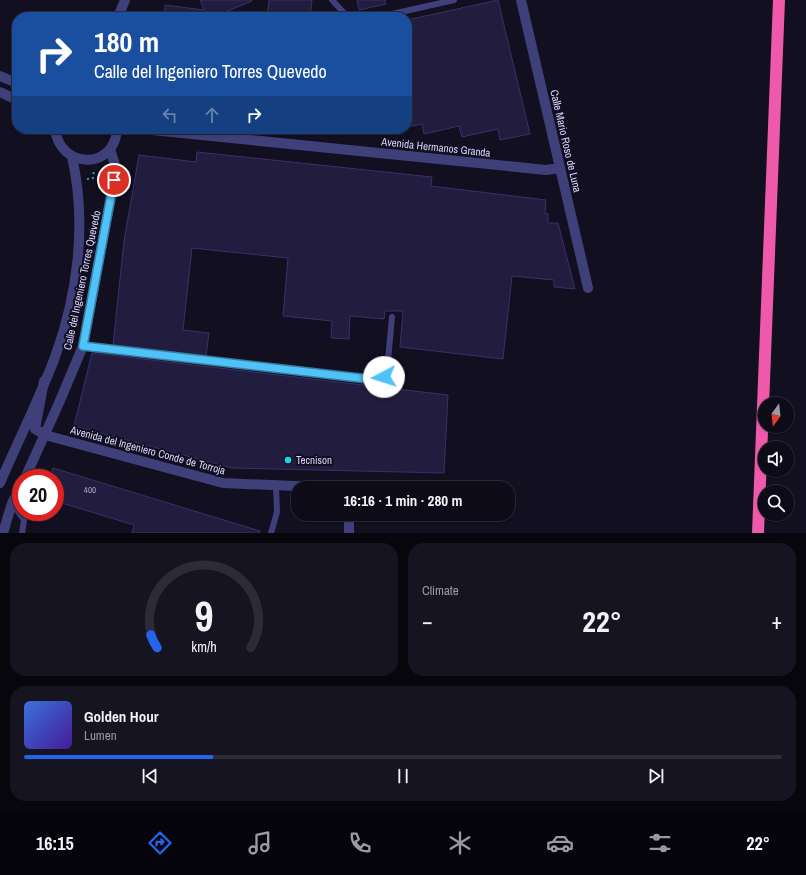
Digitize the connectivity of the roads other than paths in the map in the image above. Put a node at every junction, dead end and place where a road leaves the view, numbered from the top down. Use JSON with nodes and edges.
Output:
{"nodes":[{"id":1,"x":125,"y":0,"type":"edge"},
{"id":2,"x":332,"y":0,"type":"edge"},
{"id":3,"x":454,"y":0,"type":"edge"},
{"id":4,"x":520,"y":0,"type":"edge"},
{"id":5,"x":779,"y":0,"type":"edge"},
{"id":6,"x":120,"y":12,"type":"edge"},
{"id":7,"x":343,"y":12,"type":"edge"},
{"id":8,"x":401,"y":12,"type":"edge"},
{"id":9,"x":0,"y":76,"type":"edge"},
{"id":10,"x":12,"y":81,"type":"edge"},
{"id":11,"x":0,"y":92,"type":"edge"},
{"id":12,"x":12,"y":98,"type":"edge"},
{"id":13,"x":57,"y":134,"type":"edge"},
{"id":14,"x":116,"y":134,"type":"edge"},
{"id":15,"x":191,"y":134,"type":"edge"},
{"id":16,"x":110,"y":149,"type":"junction"},
{"id":17,"x":72,"y":157,"type":"junction"},
{"id":18,"x":560,"y":168,"type":"junction"},
{"id":19,"x":588,"y":288,"type":"dead end"},
{"id":20,"x":392,"y":317,"type":"dead end"},
{"id":21,"x":83,"y":346,"type":"junction"},
{"id":22,"x":44,"y":381,"type":"junction"},
{"id":23,"x":45,"y":434,"type":"junction"},
{"id":24,"x":29,"y":469,"type":"edge"},
{"id":25,"x":0,"y":483,"type":"edge"},
{"id":26,"x":276,"y":486,"type":"junction"},
{"id":27,"x":291,"y":486,"type":"edge"},
{"id":28,"x":12,"y":503,"type":"edge"},
{"id":29,"x":24,"y":521,"type":"edge"},
{"id":30,"x":349,"y":521,"type":"edge"},
{"id":31,"x":3,"y":533,"type":"edge"},
{"id":32,"x":22,"y":533,"type":"edge"},
{"id":33,"x":271,"y":533,"type":"edge"},
{"id":34,"x":349,"y":533,"type":"edge"},
{"id":35,"x":758,"y":533,"type":"edge"}],
"edges":[{"from":1,"to":6,"type":"street"},
{"from":2,"to":7,"type":"lane"},
{"from":3,"to":8,"type":"lane"},
{"from":4,"to":18,"type":"street","name":"Calle Mario Roso de Luna"},
{"from":5,"to":35,"type":"highway"},
{"from":9,"to":10,"type":"street"},
{"from":11,"to":12,"type":"street"},
{"from":13,"to":17,"type":"street"},
{"from":14,"to":16,"type":"street"},
{"from":15,"to":18,"type":"street","name":"Avenida Hermanos Granda"},
{"from":16,"to":17,"type":"street"},
{"from":16,"to":21,"type":"street","name":"Calle del Ingeniero Torres Quevedo"},
{"from":17,"to":22,"type":"street","name":"Calle del Ingeniero Torres Quevedo"},
{"from":18,"to":19,"type":"street","name":"Calle Mario Roso de Luna"},
{"from":20,"to":21,"type":"lane"},
{"from":21,"to":23,"type":"street","name":"Calle del Ingeniero Torres Quevedo"},
{"from":22,"to":23,"type":"street"},
{"from":22,"to":25,"type":"street","name":"Calle del Ingeniero Torres Quevedo"},
{"from":23,"to":24,"type":"street","name":"Calle del Ingeniero Torres Quevedo"},
{"from":23,"to":26,"type":"street","name":"Avenida del Ingeniero Conde de Torroja"},
{"from":26,"to":27,"type":"street","name":"Avenida del Ingeniero Conde de Torroja"},
{"from":26,"to":33,"type":"lane"},
{"from":28,"to":31,"type":"street"},
{"from":29,"to":32,"type":"lane"},
{"from":30,"to":34,"type":"street"}]}
